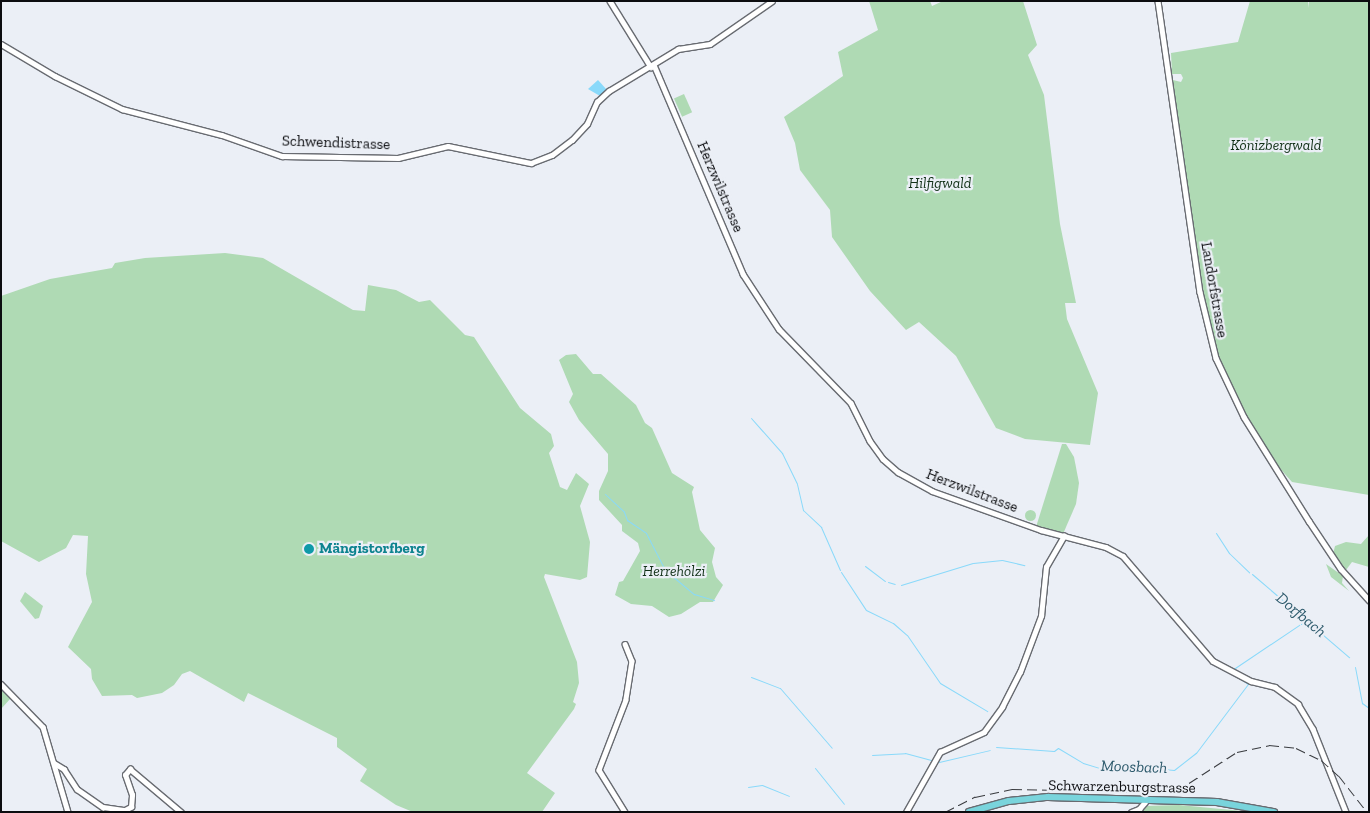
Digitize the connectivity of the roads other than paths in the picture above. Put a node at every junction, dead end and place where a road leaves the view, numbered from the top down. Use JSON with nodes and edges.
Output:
{"nodes":[{"id":1,"x":610,"y":1,"type":"edge"},
{"id":2,"x":772,"y":1,"type":"edge"},
{"id":3,"x":1158,"y":1,"type":"edge"},
{"id":4,"x":1,"y":44,"type":"edge"},
{"id":5,"x":652,"y":66,"type":"junction"},
{"id":6,"x":1064,"y":536,"type":"junction"},
{"id":7,"x":1369,"y":600,"type":"edge"},
{"id":8,"x":625,"y":644,"type":"dead end"},
{"id":9,"x":1,"y":684,"type":"edge"},
{"id":10,"x":54,"y":763,"type":"junction"},
{"id":11,"x":1144,"y":802,"type":"junction"},
{"id":12,"x":102,"y":809,"type":"edge"},
{"id":13,"x":114,"y":811,"type":"edge"},
{"id":14,"x":68,"y":812,"type":"edge"},
{"id":15,"x":181,"y":812,"type":"edge"},
{"id":16,"x":626,"y":812,"type":"edge"},
{"id":17,"x":906,"y":812,"type":"edge"},
{"id":18,"x":969,"y":812,"type":"edge"},
{"id":19,"x":1131,"y":812,"type":"edge"},
{"id":20,"x":1274,"y":812,"type":"edge"},
{"id":21,"x":1346,"y":812,"type":"edge"}],
"edges":[{"from":1,"to":5,"type":"street","name":"Herzwilstrasse"},
{"from":2,"to":5,"type":"street","name":"Schwendistrasse"},
{"from":3,"to":7,"type":"street","name":"Landorfstrasse"},
{"from":4,"to":5,"type":"street","name":"Schwendistrasse"},
{"from":5,"to":6,"type":"street","name":"Herzwilstrasse"},
{"from":6,"to":17,"type":"street"},
{"from":6,"to":21,"type":"street","name":"Herzwilstrasse"},
{"from":8,"to":16,"type":"street"},
{"from":9,"to":10,"type":"street"},
{"from":10,"to":12,"type":"street"},
{"from":10,"to":14,"type":"street"},
{"from":11,"to":18,"type":"main road","name":"Schwarzenburgstrasse"},
{"from":11,"to":19,"type":"street"},
{"from":11,"to":20,"type":"main road","name":"Schwarzenburgstrasse"},
{"from":12,"to":13,"type":"street"},
{"from":13,"to":15,"type":"street"}]}
